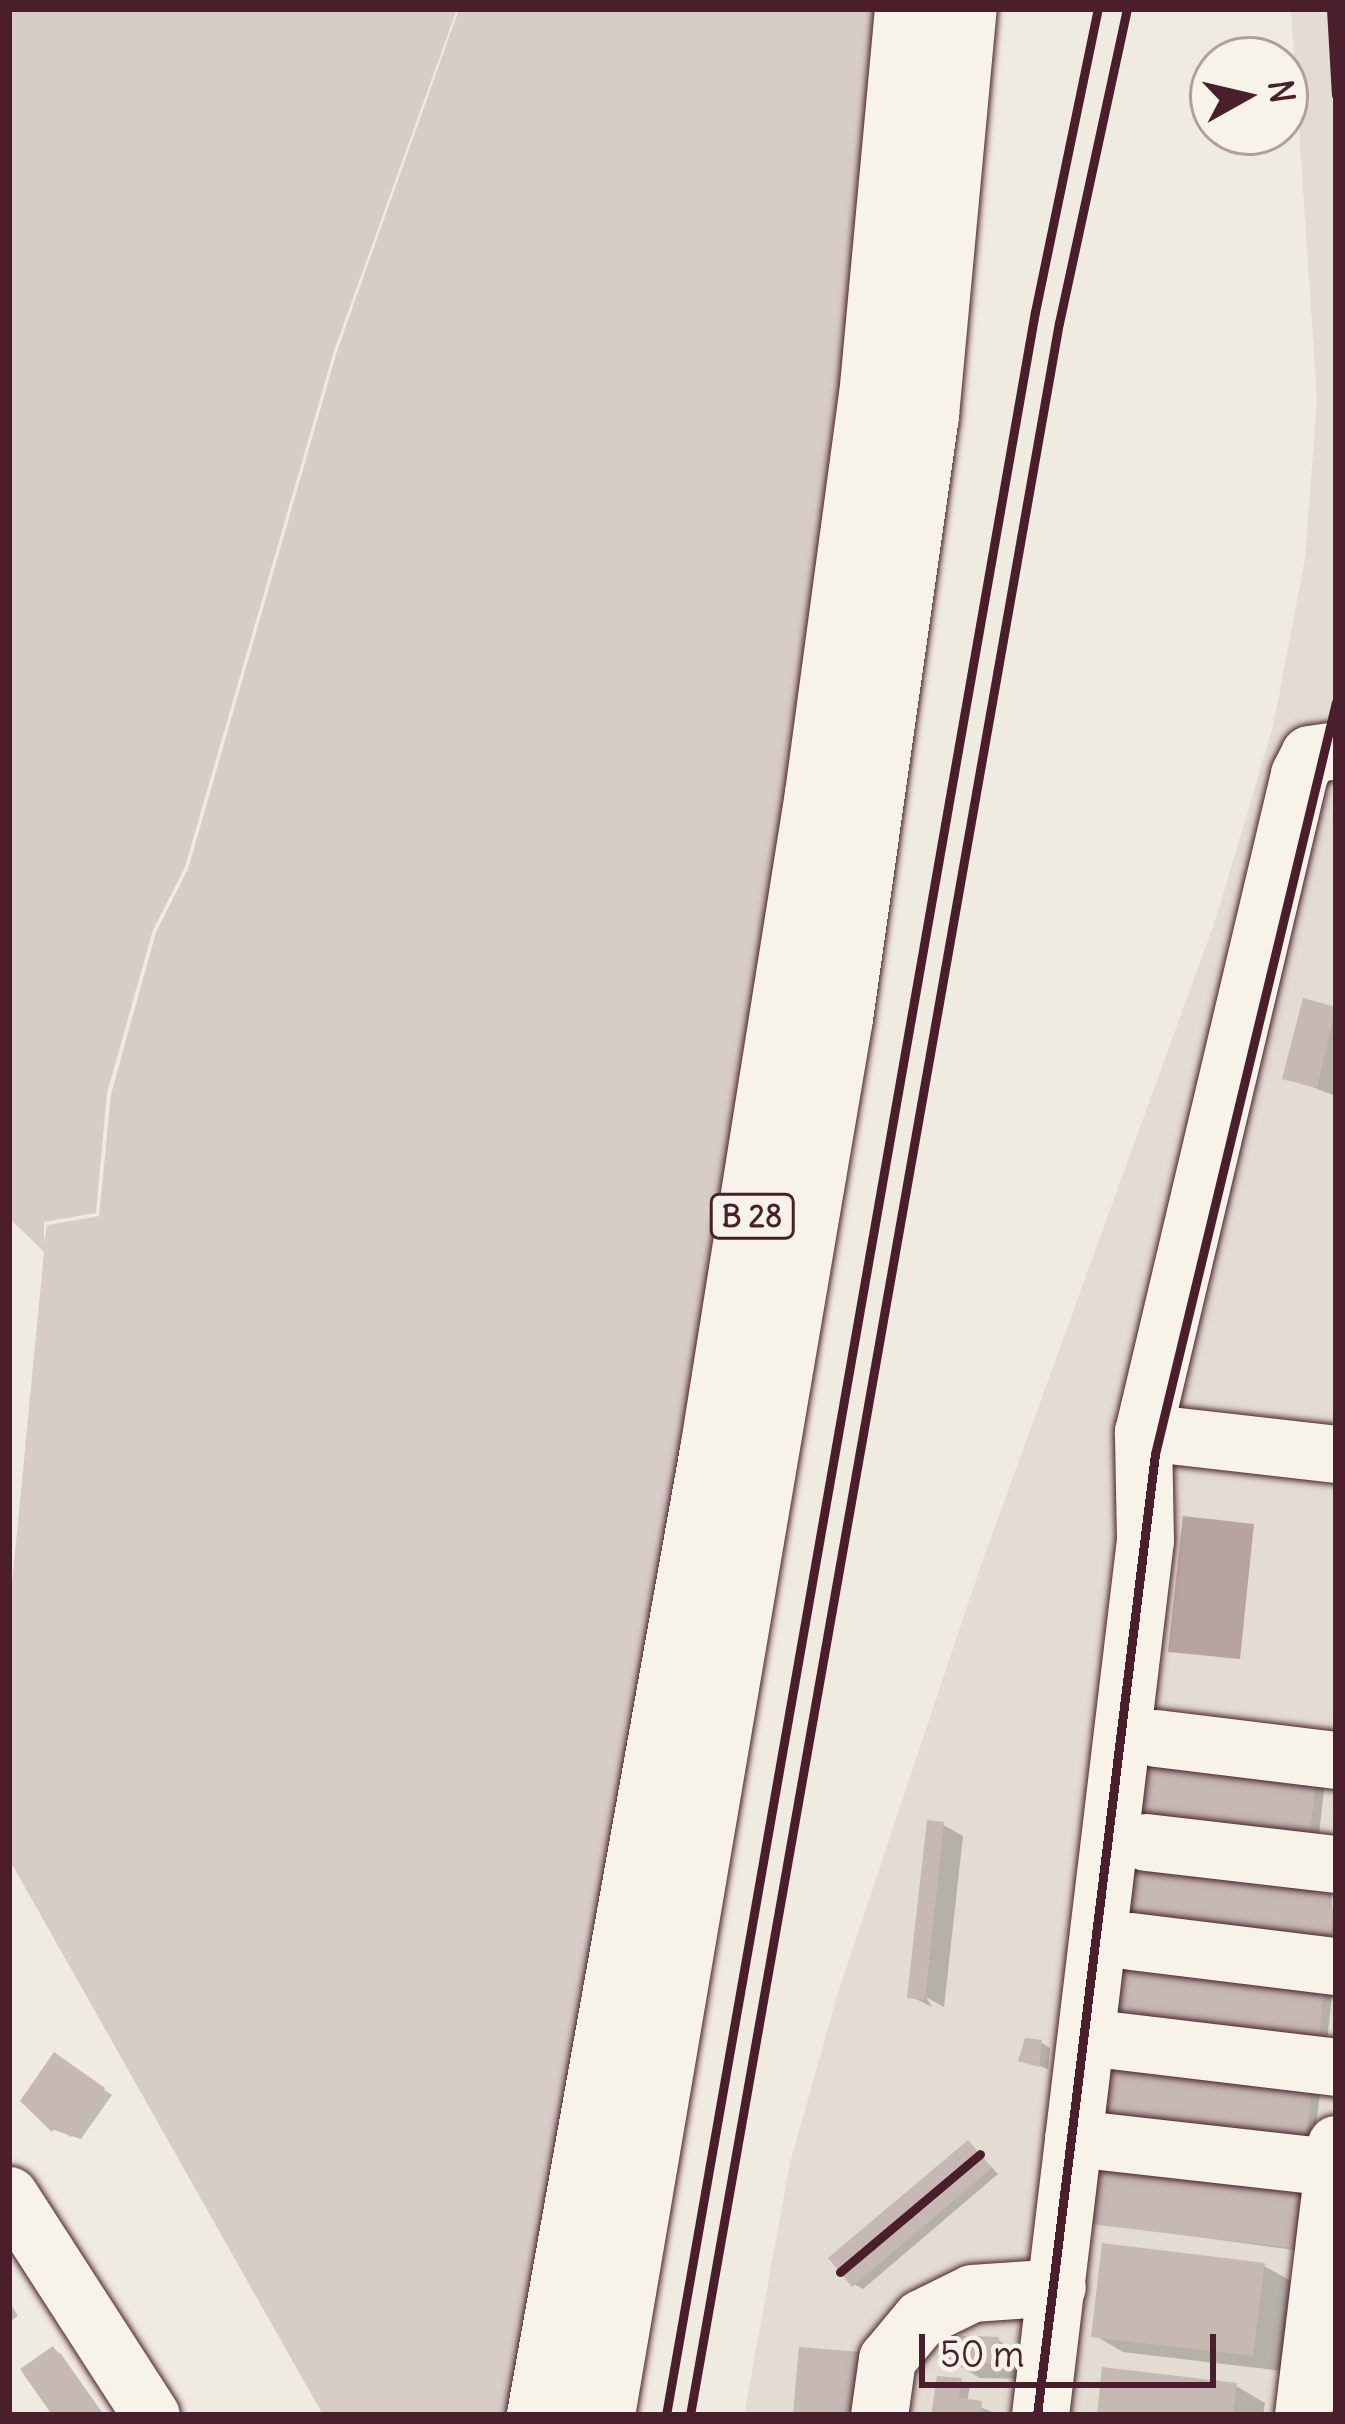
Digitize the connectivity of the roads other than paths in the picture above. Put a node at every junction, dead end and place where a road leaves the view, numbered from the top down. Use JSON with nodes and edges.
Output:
{"nodes":[{"id":1,"x":908,"y":9,"type":"edge"},
{"id":2,"x":964,"y":9,"type":"edge"},
{"id":3,"x":1336,"y":749,"type":"edge"},
{"id":4,"x":1143,"y":1432,"type":"junction"},
{"id":5,"x":1336,"y":1454,"type":"edge"},
{"id":6,"x":1156,"y":1738,"type":"dead end"},
{"id":7,"x":1336,"y":1760,"type":"edge"},
{"id":8,"x":1146,"y":1842,"type":"dead end"},
{"id":9,"x":1336,"y":1864,"type":"edge"},
{"id":10,"x":1131,"y":1941,"type":"dead end"},
{"id":11,"x":1336,"y":1966,"type":"edge"},
{"id":12,"x":1086,"y":2037,"type":"junction"},
{"id":13,"x":1336,"y":2067,"type":"edge"},
{"id":14,"x":1073,"y":2138,"type":"junction"},
{"id":15,"x":1335,"y":2156,"type":"edge"},
{"id":16,"x":9,"y":2195,"type":"edge"},
{"id":17,"x":1057,"y":2287,"type":"junction"},
{"id":18,"x":151,"y":2415,"type":"edge"},
{"id":19,"x":540,"y":2415,"type":"edge"},
{"id":20,"x":602,"y":2415,"type":"edge"},
{"id":21,"x":879,"y":2415,"type":"edge"},
{"id":22,"x":1040,"y":2415,"type":"edge"},
{"id":23,"x":1303,"y":2415,"type":"edge"}],
"edges":[{"from":1,"to":19,"type":"highway","number":"B 28"},
{"from":2,"to":20,"type":"highway","number":"B 28"},
{"from":3,"to":4,"type":"street"},
{"from":4,"to":5,"type":"street"},
{"from":4,"to":12,"type":"street"},
{"from":6,"to":7,"type":"street"},
{"from":8,"to":9,"type":"street"},
{"from":10,"to":11,"type":"street"},
{"from":12,"to":13,"type":"street"},
{"from":12,"to":14,"type":"street"},
{"from":14,"to":15,"type":"street"},
{"from":14,"to":17,"type":"street"},
{"from":15,"to":23,"type":"street"},
{"from":16,"to":18,"type":"street"},
{"from":17,"to":21,"type":"street"},
{"from":17,"to":22,"type":"street"}]}
